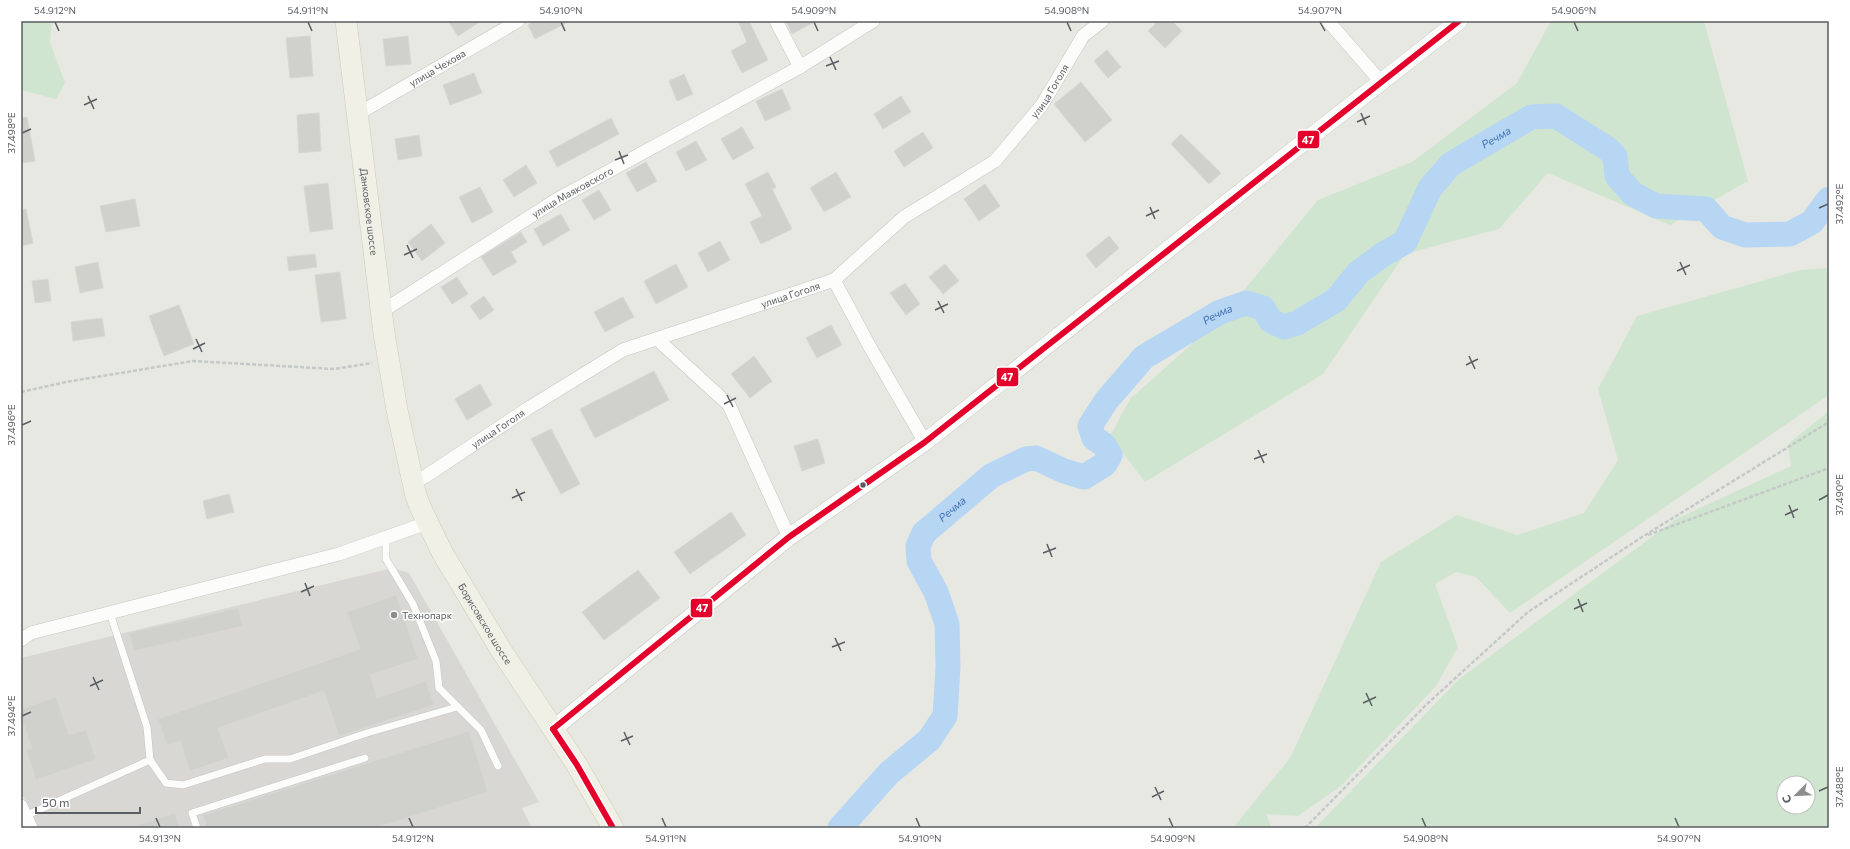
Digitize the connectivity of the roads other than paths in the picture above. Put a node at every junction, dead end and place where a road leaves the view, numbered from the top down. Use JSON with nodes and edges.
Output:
{"nodes":[{"id":1,"x":346,"y":21,"type":"edge"},
{"id":2,"x":518,"y":21,"type":"edge"},
{"id":3,"x":776,"y":21,"type":"edge"},
{"id":4,"x":873,"y":21,"type":"edge"},
{"id":5,"x":1102,"y":21,"type":"edge"},
{"id":6,"x":1328,"y":21,"type":"edge"},
{"id":7,"x":1459,"y":21,"type":"edge"},
{"id":8,"x":800,"y":67,"type":"junction"},
{"id":9,"x":1381,"y":82,"type":"junction"},
{"id":10,"x":356,"y":115,"type":"junction"},
{"id":11,"x":834,"y":280,"type":"junction"},
{"id":12,"x":381,"y":312,"type":"junction"},
{"id":13,"x":657,"y":339,"type":"junction"},
{"id":14,"x":396,"y":402,"type":"joint"},
{"id":15,"x":925,"y":442,"type":"junction"},
{"id":16,"x":413,"y":483,"type":"junction"},
{"id":17,"x":427,"y":523,"type":"junction"},
{"id":18,"x":789,"y":537,"type":"junction"},
{"id":19,"x":386,"y":538,"type":"junction"},
{"id":20,"x":110,"y":613,"type":"junction"},
{"id":21,"x":21,"y":640,"type":"edge"},
{"id":22,"x":457,"y":707,"type":"junction"},
{"id":23,"x":553,"y":729,"type":"junction"},
{"id":24,"x":365,"y":758,"type":"dead end"},
{"id":25,"x":150,"y":760,"type":"junction"},
{"id":26,"x":498,"y":766,"type":"dead end"},
{"id":27,"x":23,"y":811,"type":"edge"},
{"id":28,"x":31,"y":828,"type":"edge"},
{"id":29,"x":197,"y":828,"type":"edge"},
{"id":30,"x":613,"y":828,"type":"edge"}],
"edges":[{"from":1,"to":10,"type":"main road","name":"Данковское шоссе"},
{"from":2,"to":10,"type":"street","name":"улица Чехова"},
{"from":3,"to":8,"type":"street"},
{"from":4,"to":8,"type":"street","name":"улица Маяковского"},
{"from":5,"to":11,"type":"street","name":"улица Гоголя"},
{"from":6,"to":9,"type":"street"},
{"from":7,"to":9,"type":"street"},
{"from":8,"to":12,"type":"street","name":"улица Маяковского"},
{"from":9,"to":15,"type":"street"},
{"from":10,"to":12,"type":"main road","name":"Данковское шоссе"},
{"from":11,"to":13,"type":"street","name":"улица Гоголя"},
{"from":11,"to":15,"type":"street"},
{"from":12,"to":14,"type":"main road","name":"Данковское шоссе"},
{"from":13,"to":16,"type":"street","name":"улица Гоголя"},
{"from":13,"to":18,"type":"street"},
{"from":14,"to":16,"type":"main road","name":"Борисовское шоссе"},
{"from":15,"to":18,"type":"street"},
{"from":16,"to":17,"type":"main road","name":"Борисовское шоссе"},
{"from":17,"to":19,"type":"street"},
{"from":17,"to":23,"type":"main road","name":"Борисовское шоссе"},
{"from":18,"to":23,"type":"street"},
{"from":19,"to":20,"type":"street"},
{"from":19,"to":22,"type":"lane"},
{"from":20,"to":21,"type":"street"},
{"from":20,"to":25,"type":"lane"},
{"from":22,"to":25,"type":"lane"},
{"from":22,"to":26,"type":"lane"},
{"from":23,"to":30,"type":"main road","name":"Борисовское шоссе"},
{"from":24,"to":29,"type":"lane"},
{"from":25,"to":27,"type":"lane"},
{"from":27,"to":28,"type":"street"}]}
